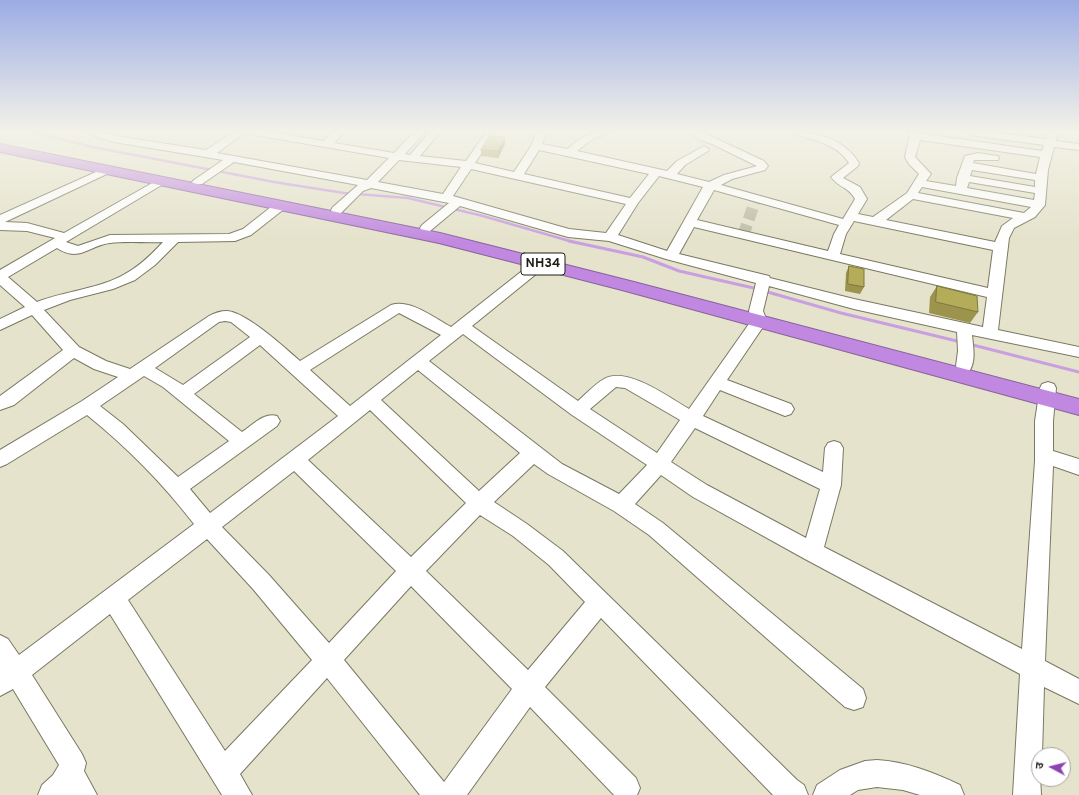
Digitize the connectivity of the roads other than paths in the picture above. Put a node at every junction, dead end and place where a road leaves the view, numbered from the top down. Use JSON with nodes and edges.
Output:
{"nodes":[{"id":1,"x":103,"y":169,"type":"edge"},
{"id":2,"x":171,"y":169,"type":"edge"},
{"id":3,"x":216,"y":169,"type":"edge"},
{"id":4,"x":283,"y":169,"type":"edge"},
{"id":5,"x":379,"y":169,"type":"edge"},
{"id":6,"x":467,"y":169,"type":"edge"},
{"id":7,"x":487,"y":169,"type":"edge"},
{"id":8,"x":521,"y":169,"type":"edge"},
{"id":9,"x":643,"y":169,"type":"edge"},
{"id":10,"x":676,"y":169,"type":"edge"},
{"id":11,"x":757,"y":169,"type":"edge"},
{"id":12,"x":848,"y":169,"type":"edge"},
{"id":13,"x":922,"y":169,"type":"edge"},
{"id":14,"x":965,"y":169,"type":"edge"},
{"id":15,"x":1044,"y":169,"type":"edge"},
{"id":16,"x":107,"y":170,"type":"junction"},
{"id":17,"x":656,"y":172,"type":"junction"},
{"id":18,"x":208,"y":175,"type":"junction"},
{"id":19,"x":517,"y":176,"type":"junction"},
{"id":20,"x":669,"y":176,"type":"junction"},
{"id":21,"x":963,"y":178,"type":"junction"},
{"id":22,"x":161,"y":181,"type":"junction"},
{"id":23,"x":918,"y":183,"type":"junction"},
{"id":24,"x":364,"y":185,"type":"junction"},
{"id":25,"x":710,"y":186,"type":"junction"},
{"id":26,"x":961,"y":191,"type":"junction"},
{"id":27,"x":1041,"y":191,"type":"junction"},
{"id":28,"x":911,"y":195,"type":"junction"},
{"id":29,"x":633,"y":202,"type":"junction"},
{"id":30,"x":449,"y":205,"type":"junction"},
{"id":31,"x":1039,"y":205,"type":"junction"},
{"id":32,"x":280,"y":206,"type":"junction"},
{"id":33,"x":342,"y":206,"type":"junction"},
{"id":34,"x":1024,"y":217,"type":"junction"},
{"id":35,"x":847,"y":219,"type":"junction"},
{"id":36,"x":0,"y":220,"type":"edge"},
{"id":37,"x":876,"y":221,"type":"junction"},
{"id":38,"x":689,"y":222,"type":"junction"},
{"id":39,"x":0,"y":226,"type":"edge"},
{"id":40,"x":426,"y":228,"type":"junction"},
{"id":41,"x":610,"y":237,"type":"junction"},
{"id":42,"x":174,"y":238,"type":"junction"},
{"id":43,"x":61,"y":240,"type":"junction"},
{"id":44,"x":1000,"y":247,"type":"junction"},
{"id":45,"x":671,"y":256,"type":"junction"},
{"id":46,"x":833,"y":256,"type":"junction"},
{"id":47,"x":541,"y":263,"type":"junction"},
{"id":48,"x":0,"y":277,"type":"edge"},
{"id":49,"x":994,"y":294,"type":"junction"},
{"id":50,"x":760,"y":300,"type":"junction"},
{"id":51,"x":33,"y":309,"type":"junction"},
{"id":52,"x":0,"y":325,"type":"edge"},
{"id":53,"x":457,"y":330,"type":"junction"},
{"id":54,"x":990,"y":334,"type":"junction"},
{"id":55,"x":260,"y":336,"type":"junction"},
{"id":56,"x":965,"y":346,"type":"junction"},
{"id":57,"x":73,"y":351,"type":"junction"},
{"id":58,"x":1079,"y":352,"type":"edge"},
{"id":59,"x":418,"y":362,"type":"junction"},
{"id":60,"x":298,"y":370,"type":"junction"},
{"id":61,"x":137,"y":372,"type":"junction"},
{"id":62,"x":716,"y":382,"type":"junction"},
{"id":63,"x":1047,"y":393,"type":"junction"},
{"id":64,"x":184,"y":394,"type":"junction"},
{"id":65,"x":1079,"y":396,"type":"edge"},
{"id":66,"x":370,"y":400,"type":"junction"},
{"id":67,"x":0,"y":404,"type":"edge"},
{"id":68,"x":88,"y":406,"type":"junction"},
{"id":69,"x":1079,"y":407,"type":"edge"},
{"id":70,"x":785,"y":409,"type":"dead end"},
{"id":71,"x":578,"y":410,"type":"junction"},
{"id":72,"x":350,"y":416,"type":"junction"},
{"id":73,"x":691,"y":418,"type":"junction"},
{"id":74,"x":271,"y":421,"type":"dead end"},
{"id":75,"x":242,"y":442,"type":"junction"},
{"id":76,"x":834,"y":448,"type":"dead end"},
{"id":77,"x":532,"y":452,"type":"junction"},
{"id":78,"x":1044,"y":456,"type":"junction"},
{"id":79,"x":0,"y":459,"type":"edge"},
{"id":80,"x":295,"y":460,"type":"junction"},
{"id":81,"x":659,"y":465,"type":"junction"},
{"id":82,"x":1079,"y":467,"type":"edge"},
{"id":83,"x":831,"y":485,"type":"junction"},
{"id":84,"x":178,"y":488,"type":"junction"},
{"id":85,"x":479,"y":503,"type":"junction"},
{"id":86,"x":621,"y":505,"type":"junction"},
{"id":87,"x":209,"y":527,"type":"junction"},
{"id":88,"x":812,"y":552,"type":"junction"},
{"id":89,"x":411,"y":571,"type":"junction"},
{"id":90,"x":114,"y":599,"type":"junction"},
{"id":91,"x":600,"y":601,"type":"junction"},
{"id":92,"x":0,"y":647,"type":"edge"},
{"id":93,"x":328,"y":660,"type":"junction"},
{"id":94,"x":1032,"y":668,"type":"junction"},
{"id":95,"x":8,"y":679,"type":"edge"},
{"id":96,"x":529,"y":687,"type":"junction"},
{"id":97,"x":1079,"y":692,"type":"edge"},
{"id":98,"x":854,"y":698,"type":"dead end"},
{"id":99,"x":223,"y":773,"type":"junction"},
{"id":100,"x":77,"y":785,"type":"edge"},
{"id":101,"x":626,"y":788,"type":"dead end"},
{"id":102,"x":52,"y":795,"type":"edge"},
{"id":103,"x":238,"y":795,"type":"edge"},
{"id":104,"x":437,"y":795,"type":"edge"},
{"id":105,"x":451,"y":795,"type":"edge"},
{"id":106,"x":794,"y":795,"type":"edge"},
{"id":107,"x":827,"y":795,"type":"edge"},
{"id":108,"x":950,"y":795,"type":"edge"},
{"id":109,"x":1027,"y":795,"type":"edge"}],
"edges":[{"from":1,"to":16,"type":"highway","number":"NH34"},
{"from":2,"to":18,"type":"highway","number":"NH34"},
{"from":3,"to":18,"type":"street"},
{"from":4,"to":24,"type":"street"},
{"from":5,"to":24,"type":"street"},
{"from":6,"to":30,"type":"street"},
{"from":7,"to":19,"type":"street"},
{"from":8,"to":19,"type":"street"},
{"from":9,"to":17,"type":"street"},
{"from":10,"to":20,"type":"street"},
{"from":11,"to":25,"type":"street"},
{"from":12,"to":35,"type":"street"},
{"from":13,"to":23,"type":"street"},
{"from":14,"to":21,"type":"street"},
{"from":15,"to":27,"type":"street"},
{"from":16,"to":22,"type":"highway","number":"NH34"},
{"from":16,"to":36,"type":"street"},
{"from":17,"to":20,"type":"street"},
{"from":17,"to":29,"type":"street"},
{"from":18,"to":33,"type":"highway","number":"NH34"},
{"from":19,"to":29,"type":"street"},
{"from":20,"to":25,"type":"street"},
{"from":21,"to":26,"type":"street"},
{"from":21,"to":27,"type":"street"},
{"from":22,"to":32,"type":"highway","number":"NH34"},
{"from":22,"to":43,"type":"street"},
{"from":23,"to":26,"type":"street"},
{"from":23,"to":28,"type":"street"},
{"from":24,"to":30,"type":"street"},
{"from":24,"to":33,"type":"street"},
{"from":25,"to":35,"type":"street"},
{"from":25,"to":38,"type":"street"},
{"from":26,"to":31,"type":"street"},
{"from":27,"to":31,"type":"street"},
{"from":28,"to":34,"type":"street"},
{"from":28,"to":37,"type":"street"},
{"from":29,"to":41,"type":"street"},
{"from":30,"to":40,"type":"street"},
{"from":30,"to":41,"type":"street"},
{"from":31,"to":34,"type":"street"},
{"from":32,"to":42,"type":"street"},
{"from":32,"to":47,"type":"highway","number":"NH34"},
{"from":33,"to":40,"type":"highway","number":"NH34"},
{"from":34,"to":44,"type":"street"},
{"from":35,"to":37,"type":"street"},
{"from":35,"to":46,"type":"street"},
{"from":37,"to":44,"type":"street"},
{"from":38,"to":45,"type":"street"},
{"from":38,"to":46,"type":"street"},
{"from":39,"to":43,"type":"street"},
{"from":40,"to":50,"type":"highway","number":"NH34"},
{"from":41,"to":45,"type":"street"},
{"from":42,"to":43,"type":"street"},
{"from":42,"to":51,"type":"street"},
{"from":43,"to":48,"type":"street"},
{"from":44,"to":49,"type":"street"},
{"from":45,"to":50,"type":"street"},
{"from":46,"to":49,"type":"street"},
{"from":47,"to":50,"type":"highway","number":"NH34"},
{"from":47,"to":53,"type":"street"},
{"from":48,"to":51,"type":"street"},
{"from":49,"to":54,"type":"street"},
{"from":50,"to":56,"type":"highway","number":"NH34"},
{"from":50,"to":56,"type":"street"},
{"from":50,"to":62,"type":"street"},
{"from":50,"to":63,"type":"highway","number":"NH34"},
{"from":51,"to":52,"type":"street"},
{"from":51,"to":57,"type":"street"},
{"from":53,"to":59,"type":"street"},
{"from":53,"to":60,"type":"street"},
{"from":53,"to":71,"type":"street"},
{"from":54,"to":56,"type":"street"},
{"from":54,"to":58,"type":"street"},
{"from":55,"to":60,"type":"street"},
{"from":55,"to":61,"type":"street"},
{"from":55,"to":64,"type":"street"},
{"from":56,"to":63,"type":"highway","number":"NH34"},
{"from":57,"to":61,"type":"street"},
{"from":57,"to":67,"type":"street"},
{"from":59,"to":66,"type":"street"},
{"from":59,"to":77,"type":"street"},
{"from":60,"to":72,"type":"street"},
{"from":61,"to":64,"type":"street"},
{"from":61,"to":68,"type":"street"},
{"from":62,"to":70,"type":"street"},
{"from":62,"to":73,"type":"street"},
{"from":63,"to":65,"type":"highway","number":"NH34"},
{"from":63,"to":69,"type":"highway","number":"NH34"},
{"from":63,"to":78,"type":"street"},
{"from":64,"to":75,"type":"street"},
{"from":66,"to":72,"type":"street"},
{"from":66,"to":85,"type":"street"},
{"from":68,"to":79,"type":"street"},
{"from":68,"to":84,"type":"street"},
{"from":71,"to":73,"type":"street"},
{"from":71,"to":81,"type":"street"},
{"from":72,"to":80,"type":"street"},
{"from":73,"to":81,"type":"street"},
{"from":73,"to":83,"type":"street"},
{"from":74,"to":75,"type":"street"},
{"from":75,"to":84,"type":"street"},
{"from":76,"to":83,"type":"street"},
{"from":77,"to":85,"type":"street"},
{"from":77,"to":86,"type":"street"},
{"from":78,"to":82,"type":"street"},
{"from":78,"to":94,"type":"street"},
{"from":80,"to":87,"type":"street"},
{"from":80,"to":89,"type":"street"},
{"from":81,"to":86,"type":"street"},
{"from":81,"to":88,"type":"street"},
{"from":83,"to":88,"type":"street"},
{"from":84,"to":87,"type":"street"},
{"from":85,"to":89,"type":"street"},
{"from":85,"to":91,"type":"street"},
{"from":86,"to":98,"type":"street"},
{"from":87,"to":90,"type":"street"},
{"from":87,"to":93,"type":"street"},
{"from":88,"to":94,"type":"street"},
{"from":89,"to":93,"type":"street"},
{"from":89,"to":96,"type":"street"},
{"from":90,"to":95,"type":"street"},
{"from":90,"to":99,"type":"street"},
{"from":91,"to":96,"type":"street"},
{"from":91,"to":106,"type":"street"},
{"from":92,"to":95,"type":"street"},
{"from":93,"to":99,"type":"street"},
{"from":93,"to":104,"type":"street"},
{"from":94,"to":97,"type":"street"},
{"from":94,"to":109,"type":"street"},
{"from":95,"to":100,"type":"street"},
{"from":96,"to":101,"type":"street"},
{"from":96,"to":105,"type":"street"},
{"from":99,"to":103,"type":"street"},
{"from":100,"to":102,"type":"street"},
{"from":107,"to":108,"type":"street"}]}
